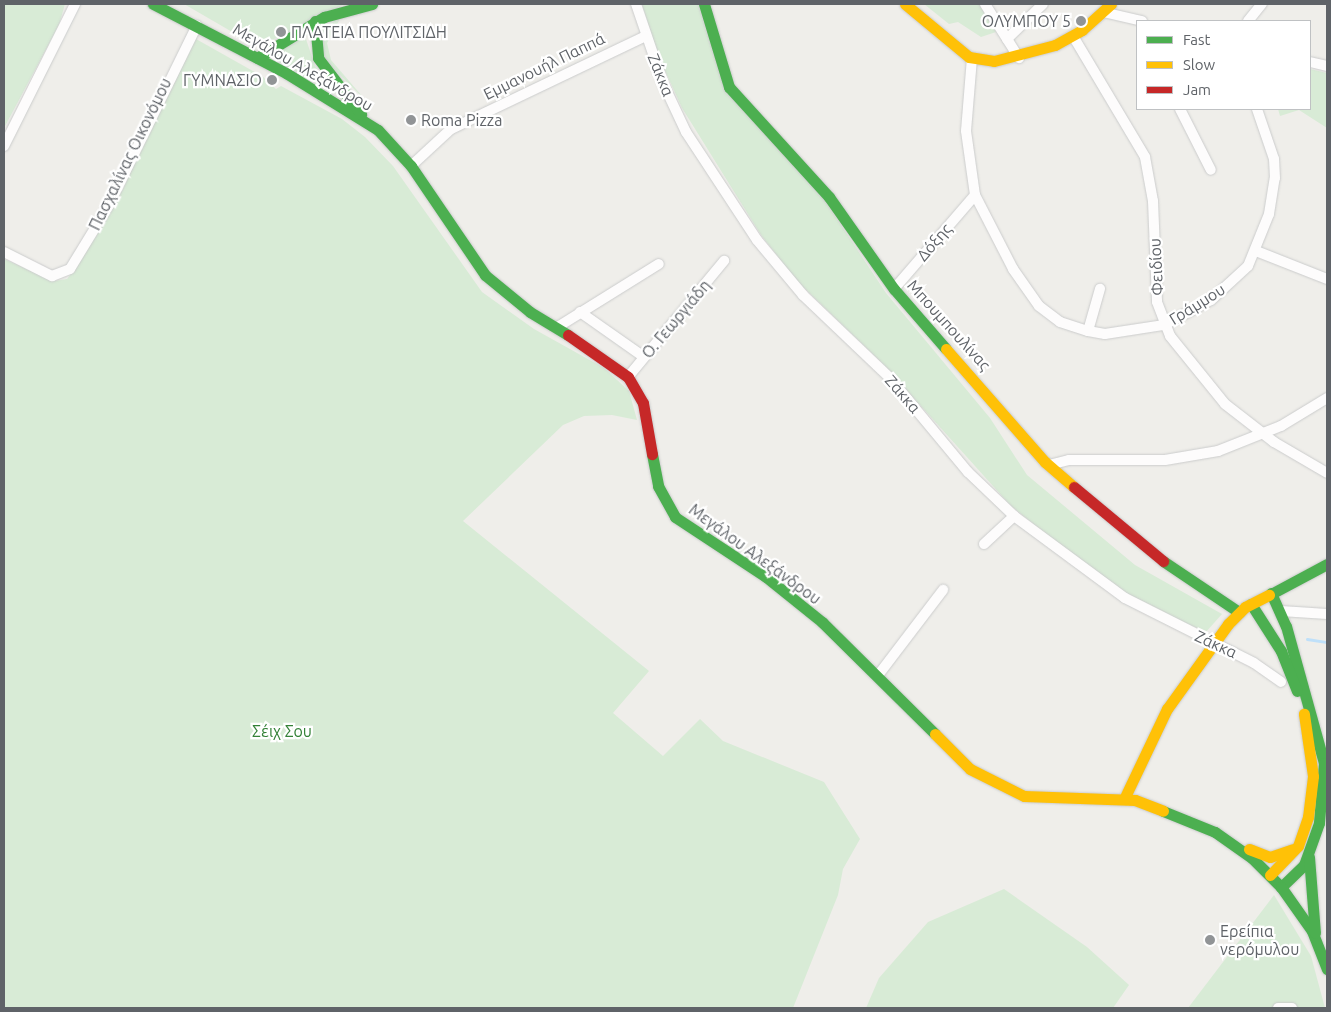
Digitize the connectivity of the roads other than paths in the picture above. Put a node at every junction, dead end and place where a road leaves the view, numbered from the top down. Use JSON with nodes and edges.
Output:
{"nodes":[{"id":1,"x":153,"y":4,"type":"edge"},
{"id":2,"x":372,"y":4,"type":"edge"},
{"id":3,"x":636,"y":4,"type":"edge"},
{"id":4,"x":705,"y":4,"type":"edge"},
{"id":5,"x":905,"y":4,"type":"edge"},
{"id":6,"x":986,"y":4,"type":"edge"},
{"id":7,"x":1043,"y":4,"type":"edge"},
{"id":8,"x":1262,"y":4,"type":"edge"},
{"id":9,"x":76,"y":5,"type":"edge"},
{"id":10,"x":172,"y":7,"type":"edge"},
{"id":11,"x":1107,"y":8,"type":"edge"},
{"id":12,"x":1139,"y":20,"type":"edge"},
{"id":13,"x":1249,"y":20,"type":"edge"},
{"id":14,"x":315,"y":21,"type":"junction"},
{"id":15,"x":196,"y":24,"type":"junction"},
{"id":16,"x":646,"y":36,"type":"junction"},
{"id":17,"x":1072,"y":36,"type":"junction"},
{"id":18,"x":1007,"y":39,"type":"junction"},
{"id":19,"x":257,"y":58,"type":"junction"},
{"id":20,"x":972,"y":58,"type":"junction"},
{"id":21,"x":1019,"y":58,"type":"junction"},
{"id":22,"x":1311,"y":62,"type":"edge"},
{"id":23,"x":1327,"y":66,"type":"edge"},
{"id":24,"x":1181,"y":110,"type":"edge"},
{"id":25,"x":1258,"y":110,"type":"edge"},
{"id":26,"x":366,"y":121,"type":"junction"},
{"id":27,"x":4,"y":146,"type":"edge"},
{"id":28,"x":411,"y":166,"type":"junction"},
{"id":29,"x":1212,"y":170,"type":"dead end"},
{"id":30,"x":975,"y":195,"type":"junction"},
{"id":31,"x":1256,"y":251,"type":"junction"},
{"id":32,"x":4,"y":252,"type":"edge"},
{"id":33,"x":724,"y":261,"type":"dead end"},
{"id":34,"x":659,"y":264,"type":"dead end"},
{"id":35,"x":1327,"y":280,"type":"edge"},
{"id":36,"x":894,"y":289,"type":"junction"},
{"id":37,"x":1100,"y":289,"type":"dead end"},
{"id":38,"x":580,"y":312,"type":"junction"},
{"id":39,"x":1164,"y":325,"type":"junction"},
{"id":40,"x":556,"y":328,"type":"junction"},
{"id":41,"x":1088,"y":332,"type":"junction"},
{"id":42,"x":644,"y":357,"type":"junction"},
{"id":43,"x":628,"y":377,"type":"junction"},
{"id":44,"x":1327,"y":398,"type":"edge"},
{"id":45,"x":1263,"y":434,"type":"junction"},
{"id":46,"x":1049,"y":465,"type":"junction"},
{"id":47,"x":1327,"y":473,"type":"edge"},
{"id":48,"x":1014,"y":516,"type":"junction"},
{"id":49,"x":984,"y":544,"type":"dead end"},
{"id":50,"x":1327,"y":564,"type":"edge"},
{"id":51,"x":943,"y":590,"type":"dead end"},
{"id":52,"x":1271,"y":593,"type":"junction"},
{"id":53,"x":1251,"y":604,"type":"junction"},
{"id":54,"x":1281,"y":611,"type":"junction"},
{"id":55,"x":1239,"y":612,"type":"junction"},
{"id":56,"x":1327,"y":614,"type":"edge"},
{"id":57,"x":1212,"y":642,"type":"junction"},
{"id":58,"x":879,"y":674,"type":"junction"},
{"id":59,"x":1280,"y":682,"type":"dead end"},
{"id":60,"x":1124,"y":799,"type":"junction"},
{"id":61,"x":1223,"y":836,"type":"junction"},
{"id":62,"x":1298,"y":846,"type":"junction"},
{"id":63,"x":1308,"y":852,"type":"junction"},
{"id":64,"x":1270,"y":875,"type":"junction"},
{"id":65,"x":1281,"y":888,"type":"junction"},
{"id":66,"x":1316,"y":938,"type":"junction"},
{"id":67,"x":1327,"y":969,"type":"edge"},
{"id":68,"x":1278,"y":1008,"type":"edge"},
{"id":69,"x":1292,"y":1008,"type":"edge"}],
"edges":[{"from":1,"to":10,"type":"street","name":"Μεγάλου Αλεξάνδρου"},
{"from":2,"to":14,"type":"street"},
{"from":3,"to":16,"type":"street","name":"Ζάκκα"},
{"from":4,"to":36,"type":"street","name":"Μπουμπουλίνας"},
{"from":5,"to":20,"type":"street"},
{"from":6,"to":18,"type":"street"},
{"from":7,"to":18,"type":"street"},
{"from":8,"to":13,"type":"street"},
{"from":9,"to":27,"type":"street"},
{"from":10,"to":15,"type":"street","name":"Μεγάλου Αλεξάνδρου"},
{"from":11,"to":12,"type":"street"},
{"from":11,"to":17,"type":"street"},
{"from":14,"to":19,"type":"street"},
{"from":14,"to":26,"type":"street"},
{"from":15,"to":19,"type":"street","name":"Μεγάλου Αλεξάνδρου"},
{"from":15,"to":32,"type":"street","name":"Πασχαλίνας Οικονόμου"},
{"from":16,"to":28,"type":"street","name":"Εμμανουήλ Παππά"},
{"from":16,"to":48,"type":"street","name":"Ζάκκα"},
{"from":17,"to":21,"type":"street"},
{"from":17,"to":39,"type":"street","name":"Φειδίου"},
{"from":18,"to":21,"type":"street"},
{"from":19,"to":26,"type":"street","name":"Μεγάλου Αλεξάνδρου"},
{"from":20,"to":21,"type":"street"},
{"from":20,"to":30,"type":"street","name":"Γράμμου"},
{"from":22,"to":23,"type":"street"},
{"from":24,"to":29,"type":"street"},
{"from":25,"to":31,"type":"street","name":"Γράμμου"},
{"from":26,"to":28,"type":"street","name":"Μεγάλου Αλεξάνδρου"},
{"from":28,"to":40,"type":"street","name":"Μεγάλου Αλεξάνδρου"},
{"from":30,"to":36,"type":"street","name":"Δόξης"},
{"from":30,"to":41,"type":"street","name":"Γράμμου"},
{"from":31,"to":35,"type":"street"},
{"from":31,"to":39,"type":"street","name":"Γράμμου"},
{"from":33,"to":42,"type":"street","name":"Ο. Γεωργιάδη"},
{"from":34,"to":38,"type":"street"},
{"from":36,"to":46,"type":"street","name":"Μπουμπουλίνας"},
{"from":37,"to":41,"type":"street"},
{"from":38,"to":40,"type":"street"},
{"from":38,"to":42,"type":"street"},
{"from":39,"to":41,"type":"street","name":"Γράμμου"},
{"from":39,"to":45,"type":"street","name":"Φειδίου"},
{"from":40,"to":43,"type":"street","name":"Μεγάλου Αλεξάνδρου"},
{"from":42,"to":43,"type":"street","name":"Ο. Γεωργιάδη"},
{"from":43,"to":58,"type":"street","name":"Μεγάλου Αλεξάνδρου"},
{"from":44,"to":45,"type":"street"},
{"from":45,"to":46,"type":"street"},
{"from":45,"to":47,"type":"street","name":"Φειδίου"},
{"from":46,"to":55,"type":"street","name":"Μπουμπουλίνας"},
{"from":48,"to":49,"type":"street"},
{"from":48,"to":57,"type":"street","name":"Ζάκκα"},
{"from":50,"to":52,"type":"street"},
{"from":51,"to":58,"type":"street"},
{"from":52,"to":53,"type":"street"},
{"from":52,"to":54,"type":"street"},
{"from":53,"to":55,"type":"street"},
{"from":53,"to":62,"type":"street"},
{"from":54,"to":56,"type":"street"},
{"from":54,"to":63,"type":"street"},
{"from":55,"to":57,"type":"street"},
{"from":57,"to":59,"type":"street","name":"Ζάκκα"},
{"from":57,"to":60,"type":"street"},
{"from":58,"to":60,"type":"street","name":"Μεγάλου Αλεξάνδρου"},
{"from":60,"to":61,"type":"street","name":"Μεγάλου Αλεξάνδρου"},
{"from":61,"to":62,"type":"street"},
{"from":61,"to":64,"type":"street","name":"Μεγάλου Αλεξάνδρου"},
{"from":62,"to":64,"type":"street"},
{"from":63,"to":65,"type":"street"},
{"from":63,"to":66,"type":"street"},
{"from":64,"to":65,"type":"street","name":"Μεγάλου Αλεξάνδρου"},
{"from":65,"to":66,"type":"street","name":"Μεγάλου Αλεξάνδρου"},
{"from":66,"to":67,"type":"street","name":"Μεγάλου Αλεξάνδρου"},
{"from":68,"to":69,"type":"street"}]}
